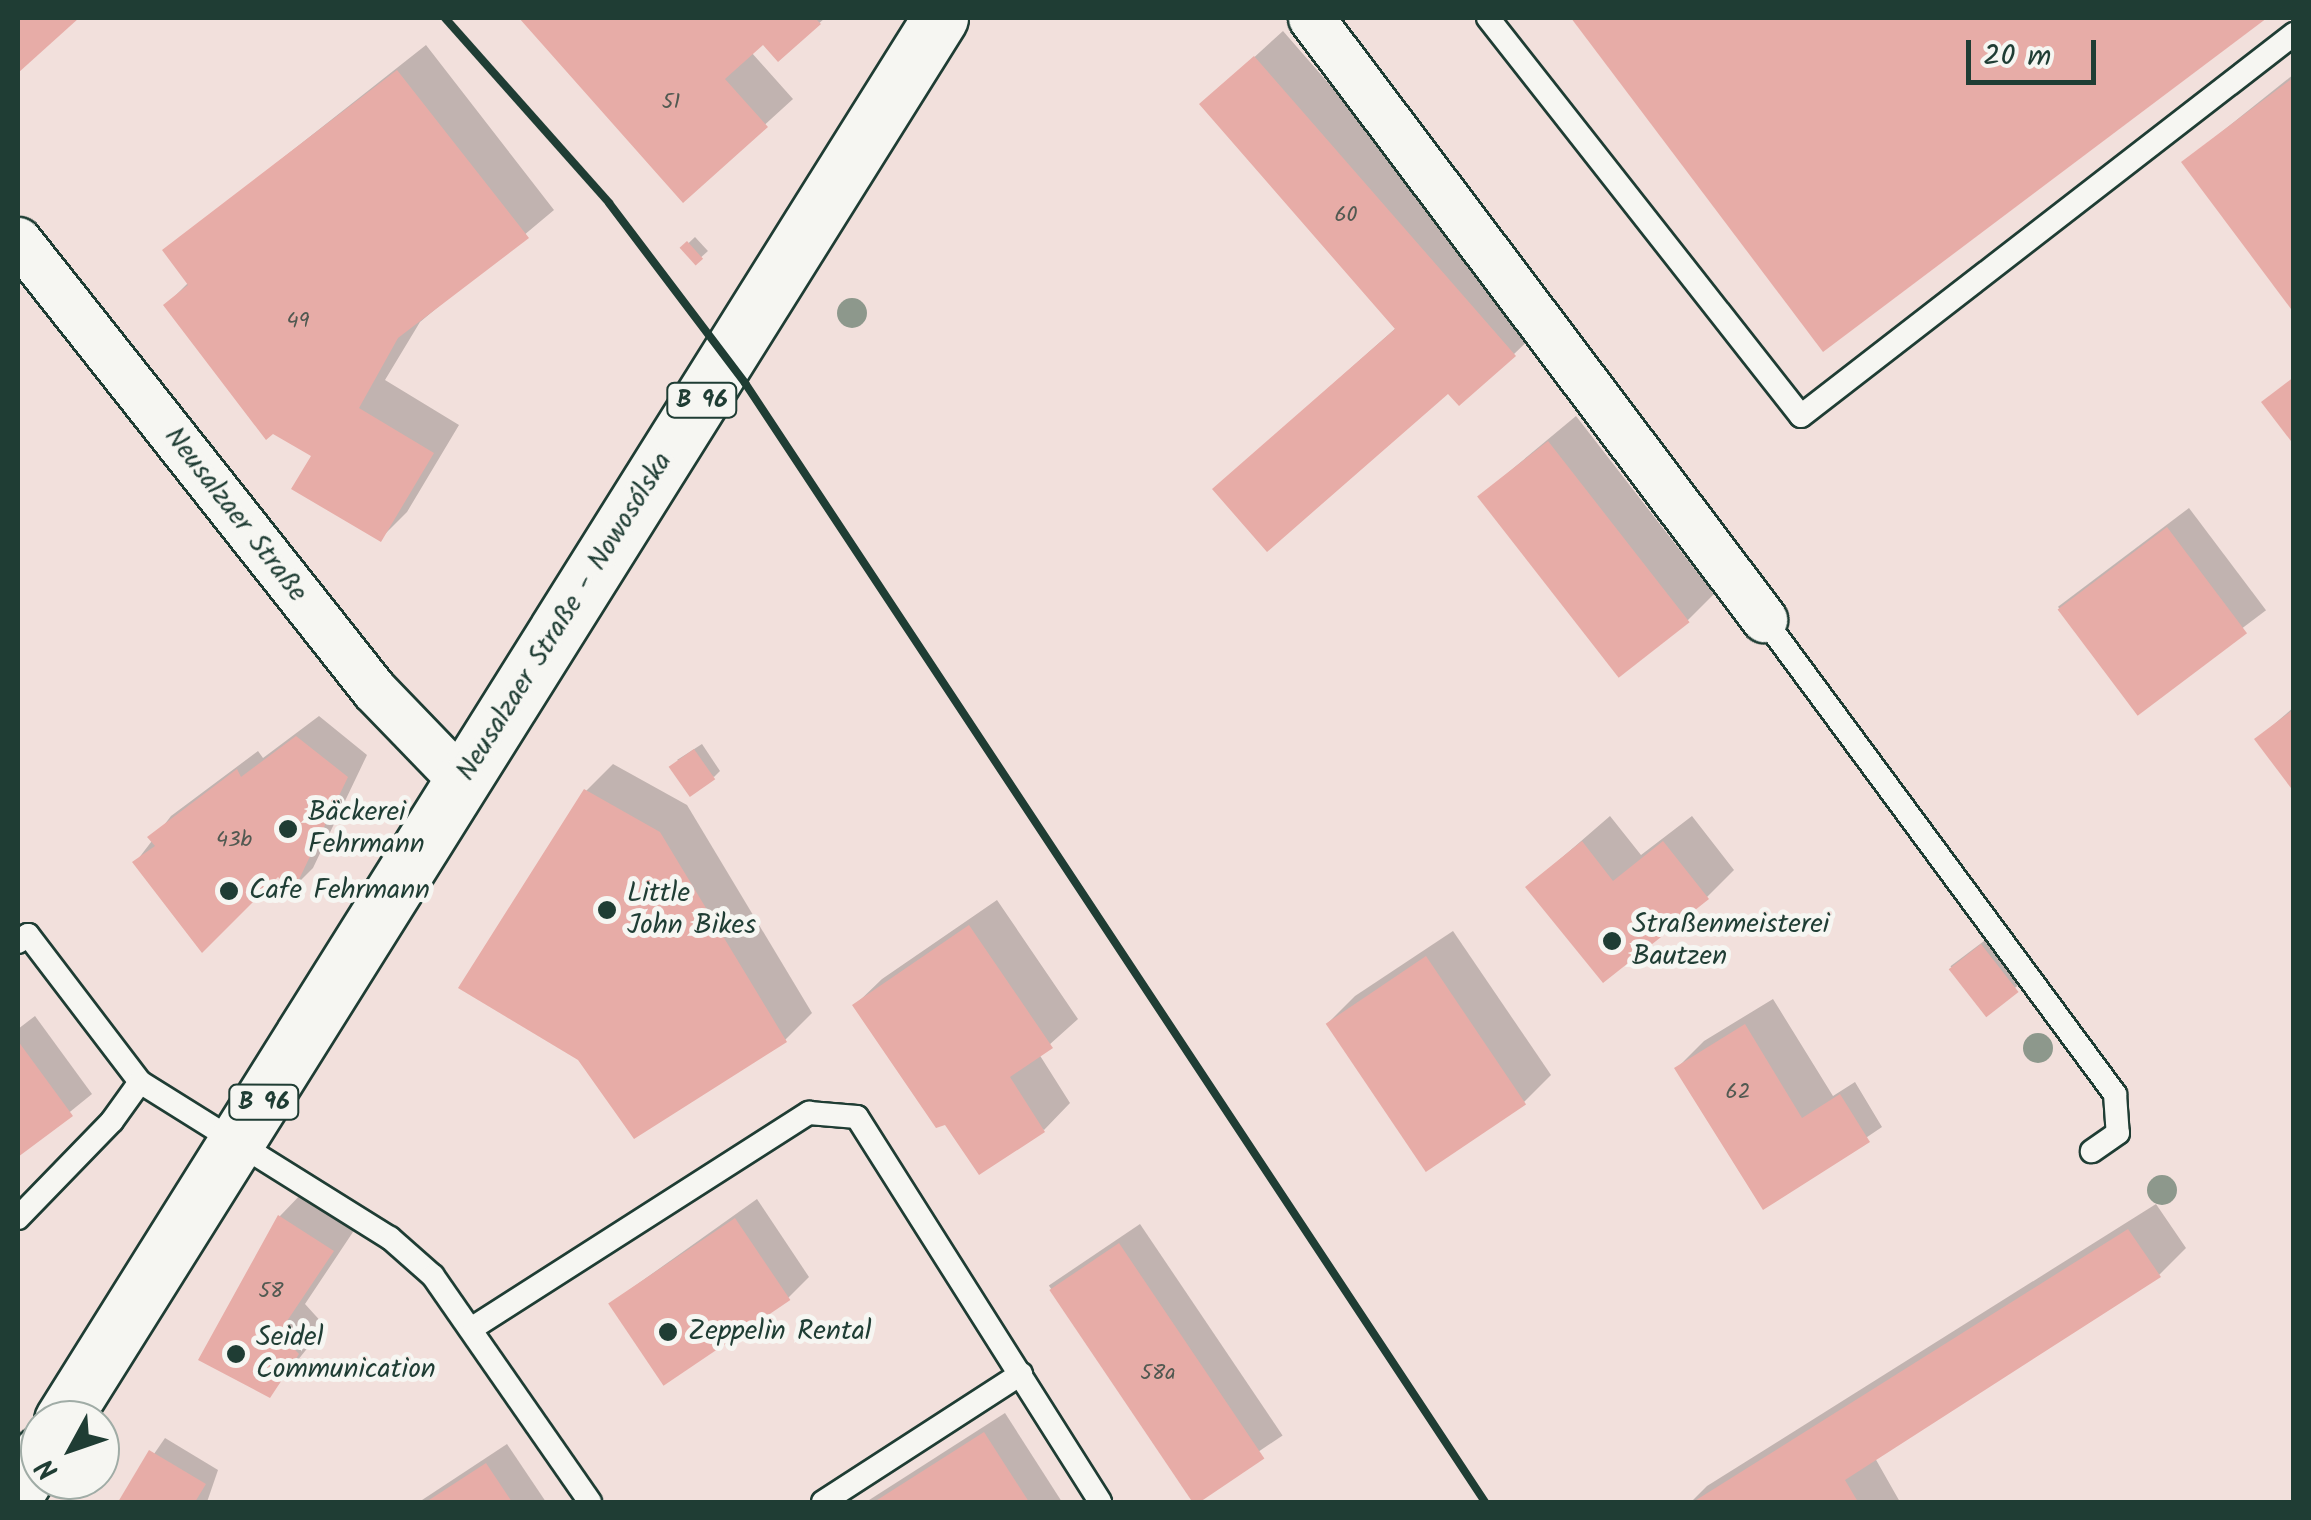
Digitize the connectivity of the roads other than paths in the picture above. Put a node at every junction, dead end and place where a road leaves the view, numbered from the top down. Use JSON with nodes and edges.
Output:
{"nodes":[{"id":1,"x":940,"y":18,"type":"edge"},
{"id":2,"x":1311,"y":18,"type":"edge"},
{"id":3,"x":1488,"y":18,"type":"edge"},
{"id":4,"x":2294,"y":34,"type":"edge"},
{"id":5,"x":22,"y":254,"type":"edge"},
{"id":6,"x":1764,"y":619,"type":"joint"},
{"id":7,"x":462,"y":781,"type":"junction"},
{"id":8,"x":18,"y":942,"type":"edge"},
{"id":9,"x":140,"y":1082,"type":"junction"},
{"id":10,"x":238,"y":1144,"type":"junction"},
{"id":11,"x":2092,"y":1151,"type":"dead end"},
{"id":12,"x":18,"y":1218,"type":"edge"},
{"id":13,"x":474,"y":1327,"type":"junction"},
{"id":14,"x":1021,"y":1374,"type":"junction"},
{"id":15,"x":75,"y":1400,"type":"edge"},
{"id":16,"x":590,"y":1502,"type":"edge"},
{"id":17,"x":823,"y":1502,"type":"edge"},
{"id":18,"x":1100,"y":1502,"type":"edge"}],
"edges":[{"from":1,"to":7,"type":"main road","name":"Neusalzaer Straße - Nowosólska","number":"B 96"},
{"from":2,"to":6,"type":"street"},
{"from":3,"to":4,"type":"lane"},
{"from":5,"to":7,"type":"street","name":"Neusalzaer Straße"},
{"from":6,"to":11,"type":"lane"},
{"from":7,"to":10,"type":"main road","name":"Neusalzaer Straße - Nowosólska","number":"B 96"},
{"from":8,"to":9,"type":"lane"},
{"from":9,"to":10,"type":"lane"},
{"from":9,"to":12,"type":"lane"},
{"from":10,"to":13,"type":"lane"},
{"from":10,"to":15,"type":"main road","name":"Neusalzaer Straße - Nowosólska","number":"B 96"},
{"from":13,"to":14,"type":"lane"},
{"from":13,"to":16,"type":"lane"},
{"from":14,"to":17,"type":"lane"},
{"from":14,"to":18,"type":"lane"}]}
